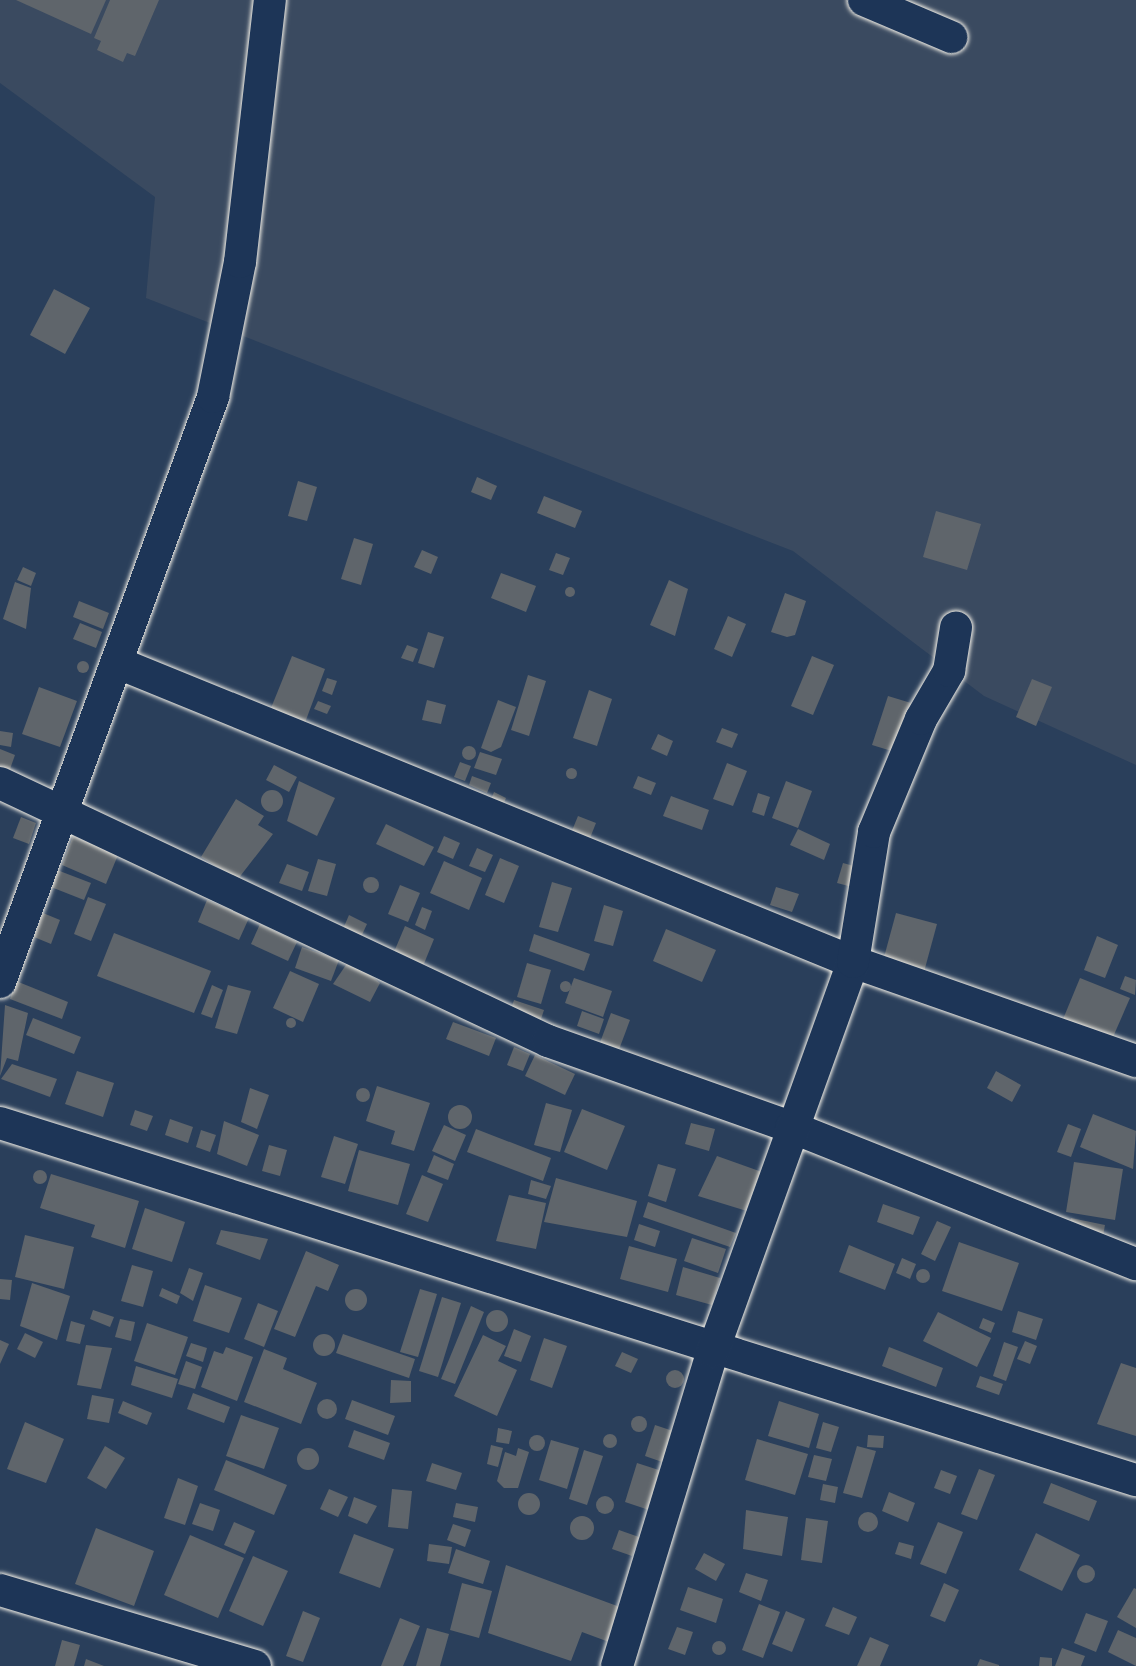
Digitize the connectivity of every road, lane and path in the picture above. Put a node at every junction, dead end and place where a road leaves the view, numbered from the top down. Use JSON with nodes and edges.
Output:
{"nodes":[{"id":1,"x":270,"y":0,"type":"edge"},
{"id":2,"x":864,"y":0,"type":"edge"},
{"id":3,"x":951,"y":37,"type":"dead end"},
{"id":4,"x":956,"y":628,"type":"dead end"},
{"id":5,"x":118,"y":663,"type":"junction"},
{"id":6,"x":0,"y":783,"type":"edge"},
{"id":7,"x":65,"y":812,"type":"junction"},
{"id":8,"x":853,"y":962,"type":"junction"},
{"id":9,"x":0,"y":982,"type":"edge"},
{"id":10,"x":1136,"y":1061,"type":"edge"},
{"id":11,"x":0,"y":1123,"type":"edge"},
{"id":12,"x":791,"y":1127,"type":"junction"},
{"id":13,"x":1136,"y":1264,"type":"edge"},
{"id":14,"x":713,"y":1351,"type":"junction"},
{"id":15,"x":1136,"y":1480,"type":"edge"},
{"id":16,"x":0,"y":1590,"type":"edge"},
{"id":17,"x":255,"y":1666,"type":"edge"},
{"id":18,"x":617,"y":1666,"type":"edge"}],
"edges":[{"from":1,"to":5,"type":"street"},
{"from":2,"to":3,"type":"street"},
{"from":4,"to":8,"type":"street"},
{"from":5,"to":7,"type":"street"},
{"from":5,"to":8,"type":"street"},
{"from":6,"to":7,"type":"street"},
{"from":7,"to":9,"type":"street"},
{"from":7,"to":12,"type":"street"},
{"from":8,"to":10,"type":"street"},
{"from":8,"to":12,"type":"street"},
{"from":11,"to":14,"type":"street"},
{"from":12,"to":13,"type":"street"},
{"from":12,"to":14,"type":"street"},
{"from":14,"to":15,"type":"street"},
{"from":14,"to":18,"type":"street"},
{"from":16,"to":17,"type":"street"}]}
